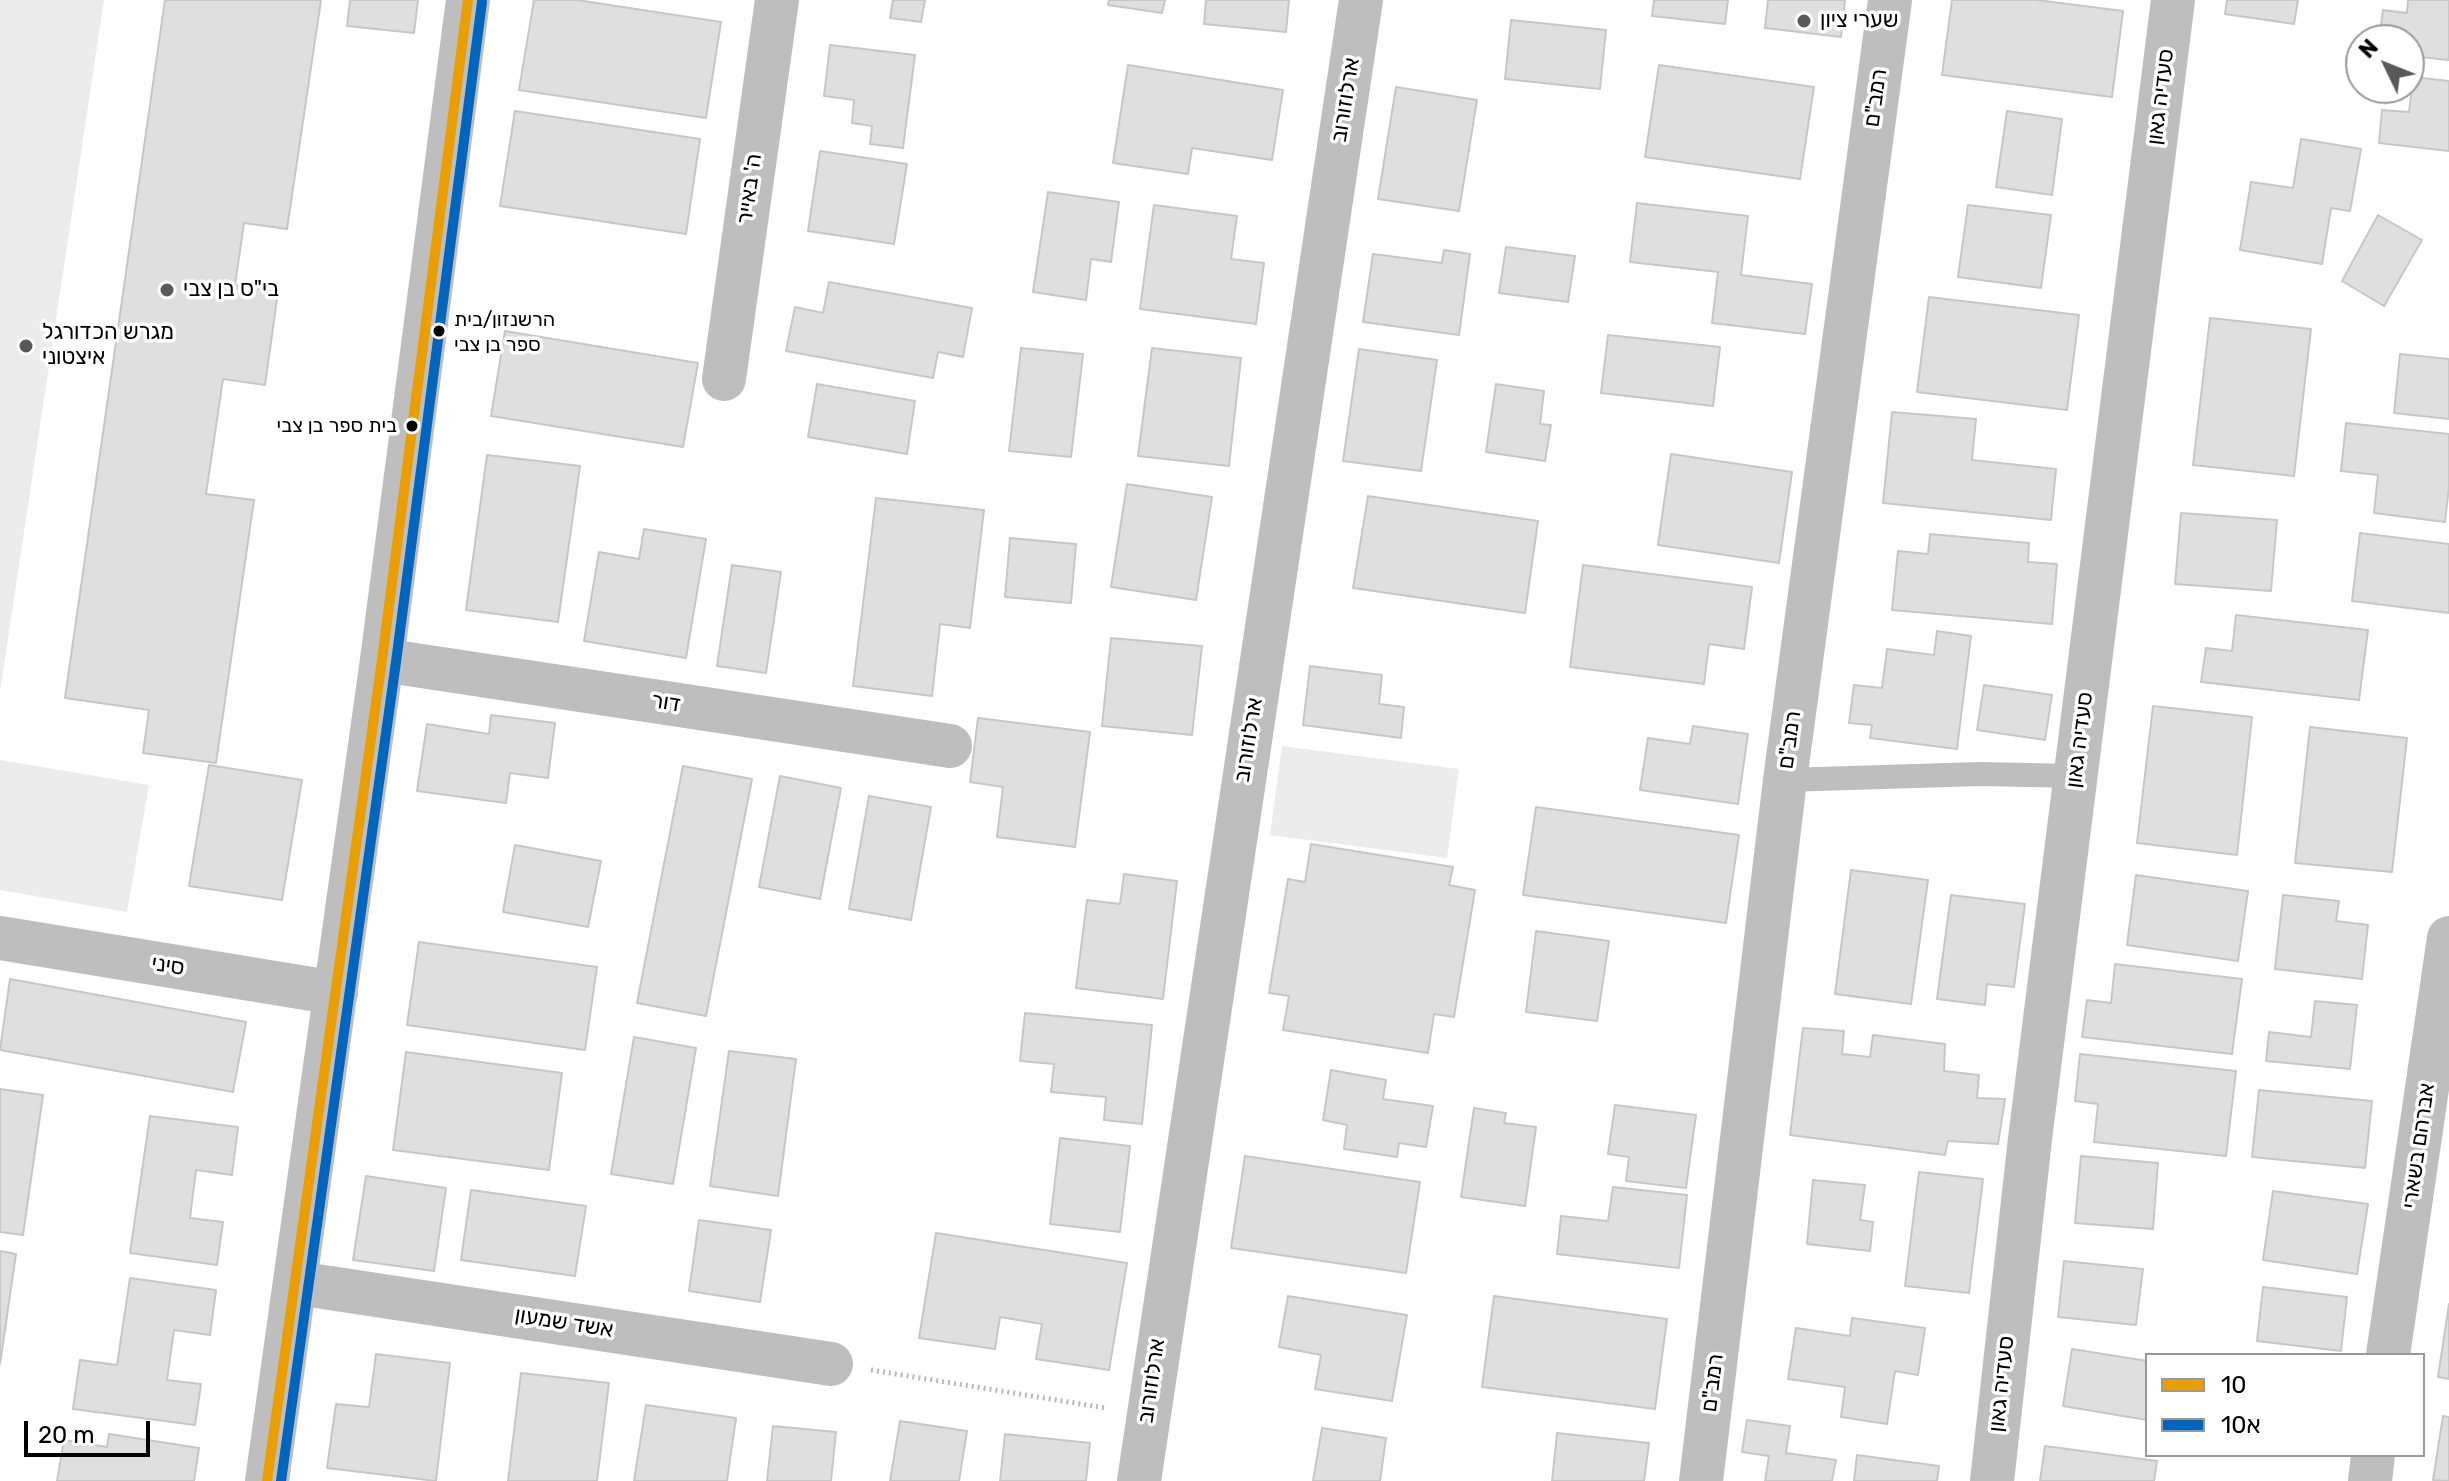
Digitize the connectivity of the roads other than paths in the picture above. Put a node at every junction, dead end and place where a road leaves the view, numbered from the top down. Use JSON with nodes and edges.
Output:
{"nodes":[{"id":1,"x":468,"y":0,"type":"edge"},
{"id":2,"x":777,"y":0,"type":"edge"},
{"id":3,"x":1361,"y":0,"type":"edge"},
{"id":4,"x":1890,"y":0,"type":"edge"},
{"id":5,"x":2173,"y":0,"type":"edge"},
{"id":6,"x":724,"y":379,"type":"dead end"},
{"id":7,"x":382,"y":660,"type":"junction"},
{"id":8,"x":950,"y":746,"type":"dead end"},
{"id":9,"x":2075,"y":776,"type":"junction"},
{"id":10,"x":1785,"y":780,"type":"junction"},
{"id":11,"x":0,"y":938,"type":"edge"},
{"id":12,"x":2449,"y":938,"type":"edge"},
{"id":13,"x":336,"y":993,"type":"junction"},
{"id":14,"x":2441,"y":1049,"type":"edge"},
{"id":15,"x":297,"y":1283,"type":"junction"},
{"id":16,"x":2388,"y":1353,"type":"edge"},
{"id":17,"x":831,"y":1364,"type":"road end"},
{"id":18,"x":2373,"y":1457,"type":"edge"},
{"id":19,"x":267,"y":1481,"type":"edge"},
{"id":20,"x":1139,"y":1481,"type":"edge"},
{"id":21,"x":1701,"y":1481,"type":"edge"},
{"id":22,"x":1992,"y":1481,"type":"edge"},
{"id":23,"x":2370,"y":1481,"type":"edge"}],
"edges":[{"from":1,"to":7,"type":"street"},
{"from":2,"to":6,"type":"street","name":"ה' באייר"},
{"from":3,"to":20,"type":"street","name":"ארלוזורוב"},
{"from":4,"to":10,"type":"street","name":"רמב\"ם"},
{"from":5,"to":9,"type":"street","name":"סעדיה גאון"},
{"from":7,"to":8,"type":"street","name":"דור"},
{"from":7,"to":13,"type":"street"},
{"from":9,"to":10,"type":"lane"},
{"from":9,"to":22,"type":"street","name":"סעדיה גאון"},
{"from":10,"to":21,"type":"street","name":"רמב\"ם"},
{"from":11,"to":13,"type":"street","name":"סיני"},
{"from":12,"to":14,"type":"street","name":"אברהם בשארי"},
{"from":13,"to":15,"type":"street"},
{"from":14,"to":16,"type":"street","name":"אברהם בשארי"},
{"from":15,"to":17,"type":"street","name":"אשד שמעון"},
{"from":15,"to":19,"type":"street"},
{"from":18,"to":23,"type":"street"}]}
